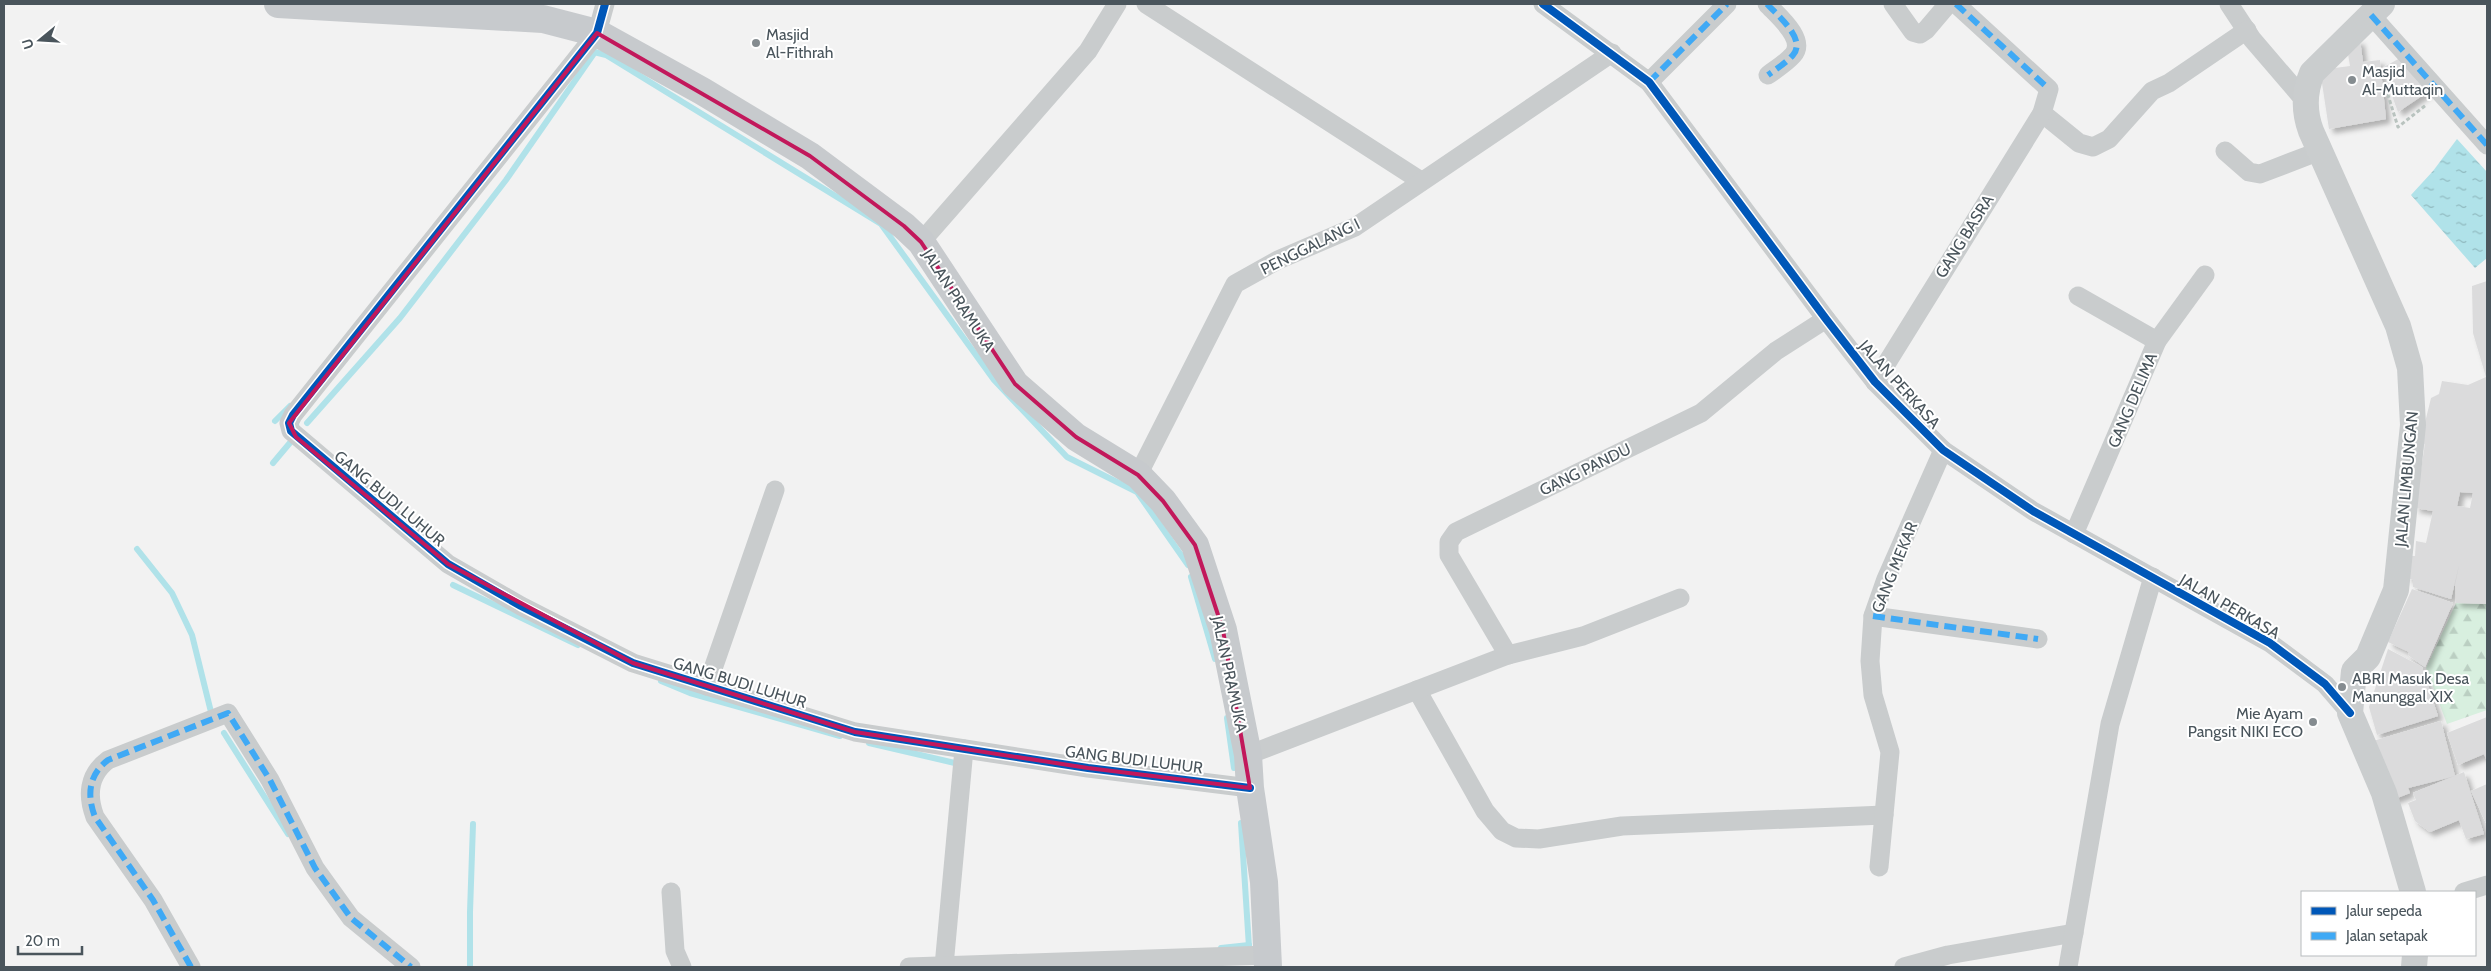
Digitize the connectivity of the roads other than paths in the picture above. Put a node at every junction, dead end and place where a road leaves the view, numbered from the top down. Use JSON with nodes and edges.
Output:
{"nodes":[{"id":1,"x":278,"y":4,"type":"edge"},
{"id":2,"x":605,"y":4,"type":"edge"},
{"id":3,"x":1116,"y":4,"type":"edge"},
{"id":4,"x":1146,"y":4,"type":"edge"},
{"id":5,"x":1727,"y":4,"type":"edge"},
{"id":6,"x":1767,"y":4,"type":"edge"},
{"id":7,"x":1893,"y":4,"type":"edge"},
{"id":8,"x":1948,"y":4,"type":"edge"},
{"id":9,"x":1956,"y":4,"type":"edge"},
{"id":10,"x":2229,"y":4,"type":"edge"},
{"id":11,"x":1555,"y":7,"type":"edge"},
{"id":12,"x":2377,"y":9,"type":"edge"},
{"id":13,"x":2246,"y":30,"type":"junction"},
{"id":14,"x":597,"y":33,"type":"junction"},
{"id":15,"x":1612,"y":53,"type":"junction"},
{"id":16,"x":1768,"y":75,"type":"dead end"},
{"id":17,"x":1650,"y":82,"type":"junction"},
{"id":18,"x":2306,"y":102,"type":"junction"},
{"id":19,"x":2042,"y":113,"type":"junction"},
{"id":20,"x":2487,"y":145,"type":"edge"},
{"id":21,"x":2225,"y":151,"type":"dead end"},
{"id":22,"x":2320,"y":151,"type":"junction"},
{"id":23,"x":1421,"y":181,"type":"junction"},
{"id":24,"x":921,"y":242,"type":"junction"},
{"id":25,"x":2205,"y":276,"type":"dead end"},
{"id":26,"x":2078,"y":296,"type":"dead end"},
{"id":27,"x":1826,"y":319,"type":"junction"},
{"id":28,"x":2157,"y":342,"type":"junction"},
{"id":29,"x":1875,"y":382,"type":"junction"},
{"id":30,"x":1943,"y":450,"type":"junction"},
{"id":31,"x":1138,"y":475,"type":"junction"},
{"id":32,"x":775,"y":490,"type":"dead end"},
{"id":33,"x":2074,"y":534,"type":"junction"},
{"id":34,"x":2153,"y":577,"type":"junction"},
{"id":35,"x":1680,"y":598,"type":"dead end"},
{"id":36,"x":1874,"y":616,"type":"junction"},
{"id":37,"x":2038,"y":639,"type":"dead end"},
{"id":38,"x":1508,"y":655,"type":"junction"},
{"id":39,"x":2354,"y":671,"type":"junction"},
{"id":40,"x":2325,"y":684,"type":"junction"},
{"id":41,"x":706,"y":686,"type":"junction"},
{"id":42,"x":1417,"y":690,"type":"junction"},
{"id":43,"x":2350,"y":713,"type":"junction"},
{"id":44,"x":964,"y":749,"type":"junction"},
{"id":45,"x":1248,"y":755,"type":"junction"},
{"id":46,"x":1250,"y":788,"type":"junction"},
{"id":47,"x":1884,"y":815,"type":"junction"},
{"id":48,"x":1879,"y":867,"type":"dead end"},
{"id":49,"x":2487,"y":885,"type":"edge"},
{"id":50,"x":2413,"y":891,"type":"edge"},
{"id":51,"x":2467,"y":891,"type":"edge"},
{"id":52,"x":671,"y":892,"type":"dead end"},
{"id":53,"x":2074,"y":933,"type":"junction"},
{"id":54,"x":1267,"y":961,"type":"edge"},
{"id":55,"x":944,"y":966,"type":"edge"},
{"id":56,"x":190,"y":967,"type":"edge"},
{"id":57,"x":410,"y":967,"type":"edge"},
{"id":58,"x":682,"y":967,"type":"edge"},
{"id":59,"x":909,"y":967,"type":"edge"},
{"id":60,"x":1904,"y":967,"type":"edge"},
{"id":61,"x":2068,"y":967,"type":"edge"}],
"edges":[{"from":1,"to":14,"type":"main road","name":"JALAN PRAMUKA"},
{"from":2,"to":14,"type":"street"},
{"from":3,"to":24,"type":"street"},
{"from":4,"to":23,"type":"street"},
{"from":5,"to":17,"type":"street"},
{"from":6,"to":16,"type":"street"},
{"from":7,"to":8,"type":"street"},
{"from":9,"to":19,"type":"street","name":"GANG BASRA"},
{"from":10,"to":13,"type":"street"},
{"from":11,"to":15,"type":"street","name":"JALAN PERKASA"},
{"from":12,"to":18,"type":"street","name":"JALAN LIMBUNGAN"},
{"from":12,"to":20,"type":"street"},
{"from":13,"to":18,"type":"street"},
{"from":13,"to":19,"type":"street"},
{"from":14,"to":24,"type":"main road","name":"JALAN PRAMUKA"},
{"from":14,"to":41,"type":"street","name":"GANG BUDI LUHUR"},
{"from":15,"to":17,"type":"street","name":"JALAN PERKASA"},
{"from":15,"to":23,"type":"street","name":"PENGGALANG I"},
{"from":17,"to":27,"type":"street","name":"JALAN PERKASA"},
{"from":18,"to":22,"type":"street","name":"JALAN LIMBUNGAN"},
{"from":19,"to":29,"type":"street","name":"GANG BASRA"},
{"from":21,"to":22,"type":"street"},
{"from":22,"to":39,"type":"street","name":"JALAN LIMBUNGAN"},
{"from":23,"to":31,"type":"street","name":"PENGGALANG I"},
{"from":24,"to":31,"type":"main road","name":"JALAN PRAMUKA"},
{"from":25,"to":28,"type":"street","name":"GANG DELIMA"},
{"from":26,"to":28,"type":"street"},
{"from":27,"to":29,"type":"street","name":"JALAN PERKASA"},
{"from":27,"to":38,"type":"street","name":"GANG PANDU"},
{"from":28,"to":33,"type":"street","name":"GANG DELIMA"},
{"from":29,"to":30,"type":"street","name":"JALAN PERKASA"},
{"from":30,"to":33,"type":"street","name":"JALAN PERKASA"},
{"from":30,"to":36,"type":"street","name":"GANG MEKAR"},
{"from":31,"to":45,"type":"main road","name":"JALAN PRAMUKA"},
{"from":32,"to":41,"type":"street"},
{"from":33,"to":34,"type":"street","name":"JALAN PERKASA"},
{"from":34,"to":40,"type":"street","name":"JALAN PERKASA"},
{"from":34,"to":53,"type":"street"},
{"from":35,"to":38,"type":"street"},
{"from":36,"to":37,"type":"street"},
{"from":36,"to":47,"type":"street","name":"GANG MEKAR"},
{"from":38,"to":42,"type":"street"},
{"from":39,"to":40,"type":"street"},
{"from":39,"to":43,"type":"street"},
{"from":40,"to":43,"type":"street","name":"JALAN PERKASA"},
{"from":41,"to":44,"type":"street","name":"GANG BUDI LUHUR"},
{"from":42,"to":45,"type":"street"},
{"from":42,"to":47,"type":"street"},
{"from":43,"to":50,"type":"street"},
{"from":44,"to":46,"type":"street","name":"GANG BUDI LUHUR"},
{"from":44,"to":55,"type":"street"},
{"from":45,"to":46,"type":"main road","name":"JALAN PRAMUKA"},
{"from":46,"to":54,"type":"main road","name":"JALAN PRAMUKA"},
{"from":47,"to":48,"type":"street","name":"GANG MEKAR"},
{"from":49,"to":51,"type":"street"},
{"from":52,"to":58,"type":"street"},
{"from":53,"to":60,"type":"street"},
{"from":53,"to":61,"type":"street"},
{"from":54,"to":55,"type":"street"},
{"from":55,"to":59,"type":"street"},
{"from":56,"to":57,"type":"street"}]}
